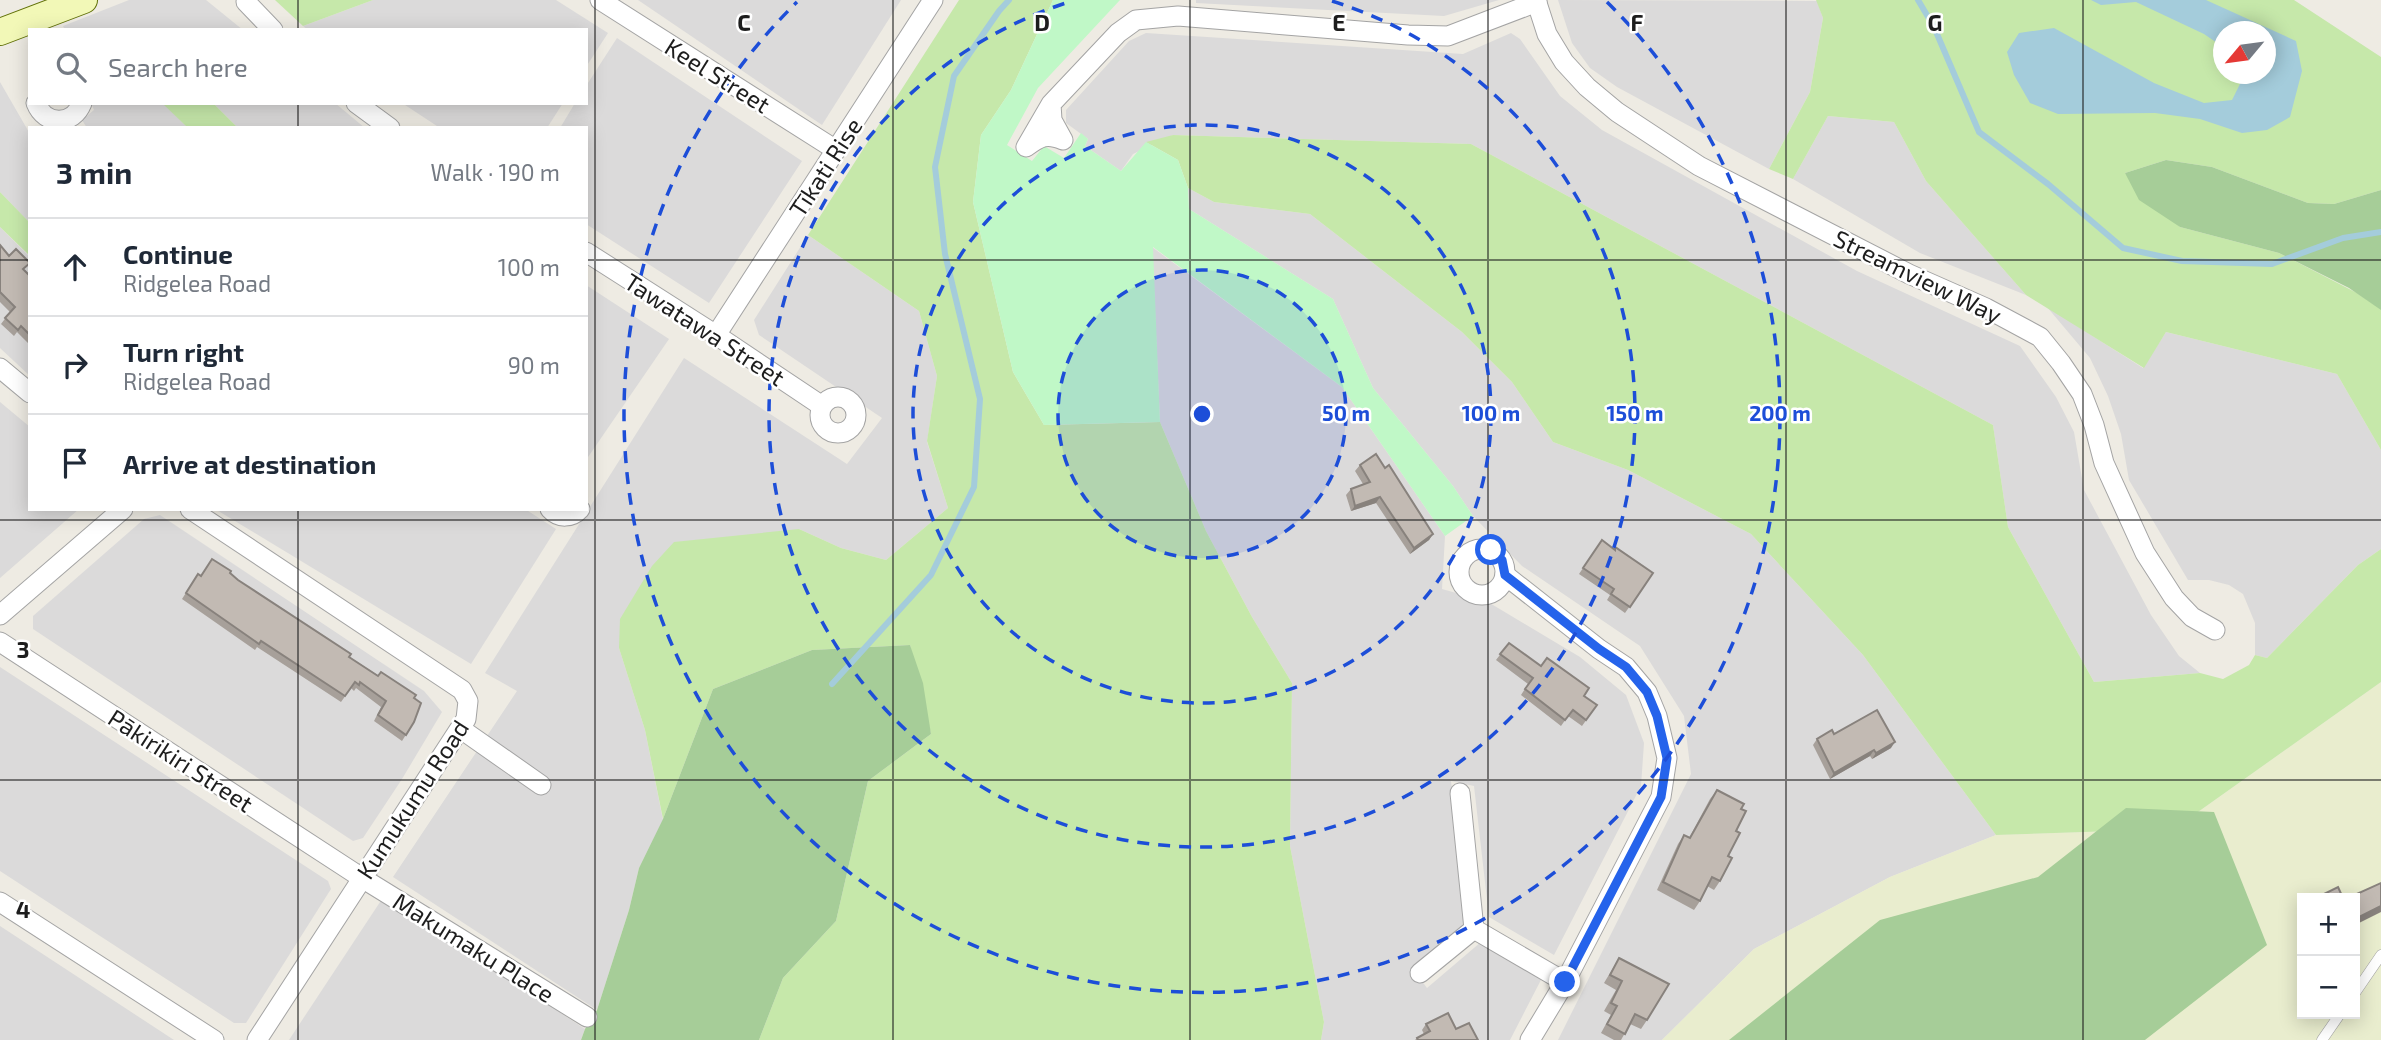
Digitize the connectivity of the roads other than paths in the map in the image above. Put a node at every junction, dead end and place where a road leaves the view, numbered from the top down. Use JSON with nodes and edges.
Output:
{"nodes":[{"id":1,"x":35,"y":0,"type":"edge"},
{"id":2,"x":84,"y":0,"type":"edge"},
{"id":3,"x":600,"y":0,"type":"edge"},
{"id":4,"x":933,"y":0,"type":"edge"},
{"id":5,"x":243,"y":1,"type":"edge"},
{"id":6,"x":1536,"y":1,"type":"edge"},
{"id":7,"x":0,"y":13,"type":"edge"},
{"id":8,"x":271,"y":28,"type":"edge"},
{"id":9,"x":0,"y":32,"type":"edge"},
{"id":10,"x":1051,"y":104,"type":"dead end"},
{"id":11,"x":37,"y":105,"type":"edge"},
{"id":12,"x":81,"y":105,"type":"edge"},
{"id":13,"x":359,"y":105,"type":"edge"},
{"id":14,"x":70,"y":123,"type":"edge"},
{"id":15,"x":387,"y":126,"type":"edge"},
{"id":16,"x":836,"y":150,"type":"junction"},
{"id":17,"x":588,"y":253,"type":"edge"},
{"id":18,"x":716,"y":334,"type":"junction"},
{"id":19,"x":0,"y":368,"type":"edge"},
{"id":20,"x":28,"y":391,"type":"edge"},
{"id":21,"x":822,"y":406,"type":"dead end"},
{"id":22,"x":121,"y":511,"type":"edge"},
{"id":23,"x":193,"y":511,"type":"edge"},
{"id":24,"x":553,"y":511,"type":"edge"},
{"id":25,"x":577,"y":511,"type":"edge"},
{"id":26,"x":1505,"y":575,"type":"dead end"},
{"id":27,"x":0,"y":615,"type":"edge"},
{"id":28,"x":2215,"y":630,"type":"dead end"},
{"id":29,"x":0,"y":642,"type":"edge"},
{"id":30,"x":460,"y":729,"type":"junction"},
{"id":31,"x":541,"y":785,"type":"dead end"},
{"id":32,"x":1460,"y":793,"type":"dead end"},
{"id":33,"x":362,"y":878,"type":"junction"},
{"id":34,"x":0,"y":902,"type":"edge"},
{"id":35,"x":1474,"y":929,"type":"junction"},
{"id":36,"x":2381,"y":955,"type":"edge"},
{"id":37,"x":1420,"y":973,"type":"dead end"},
{"id":38,"x":1565,"y":982,"type":"junction"},
{"id":39,"x":2360,"y":986,"type":"edge"},
{"id":40,"x":587,"y":1017,"type":"dead end"},
{"id":41,"x":2337,"y":1019,"type":"edge"},
{"id":42,"x":214,"y":1040,"type":"edge"},
{"id":43,"x":257,"y":1040,"type":"edge"},
{"id":44,"x":1530,"y":1040,"type":"edge"},
{"id":45,"x":2322,"y":1040,"type":"edge"}],
"edges":[{"from":1,"to":7,"type":"street"},
{"from":2,"to":9,"type":"street"},
{"from":3,"to":16,"type":"street","name":"Keel Street"},
{"from":4,"to":16,"type":"street","name":"Tīkati Rise"},
{"from":5,"to":8,"type":"street"},
{"from":6,"to":10,"type":"street"},
{"from":6,"to":28,"type":"street","name":"Streamview Way"},
{"from":11,"to":14,"type":"street"},
{"from":12,"to":14,"type":"street"},
{"from":13,"to":15,"type":"street"},
{"from":16,"to":18,"type":"street","name":"Tīkati Rise"},
{"from":17,"to":18,"type":"street","name":"Tawatawa Street"},
{"from":18,"to":21,"type":"street","name":"Tawatawa Street"},
{"from":19,"to":20,"type":"street"},
{"from":22,"to":27,"type":"street"},
{"from":23,"to":30,"type":"street","name":"Kumukumu Road"},
{"from":24,"to":25,"type":"street"},
{"from":26,"to":38,"type":"street"},
{"from":29,"to":33,"type":"street","name":"Pākirikiri Street"},
{"from":30,"to":31,"type":"street"},
{"from":30,"to":33,"type":"street","name":"Kumukumu Road"},
{"from":32,"to":35,"type":"street"},
{"from":33,"to":40,"type":"street","name":"Makumaku Place"},
{"from":33,"to":43,"type":"street","name":"Kumukumu Road"},
{"from":34,"to":42,"type":"street"},
{"from":35,"to":37,"type":"street"},
{"from":35,"to":38,"type":"street"},
{"from":36,"to":39,"type":"lane"},
{"from":38,"to":44,"type":"street"},
{"from":41,"to":45,"type":"lane"}]}
